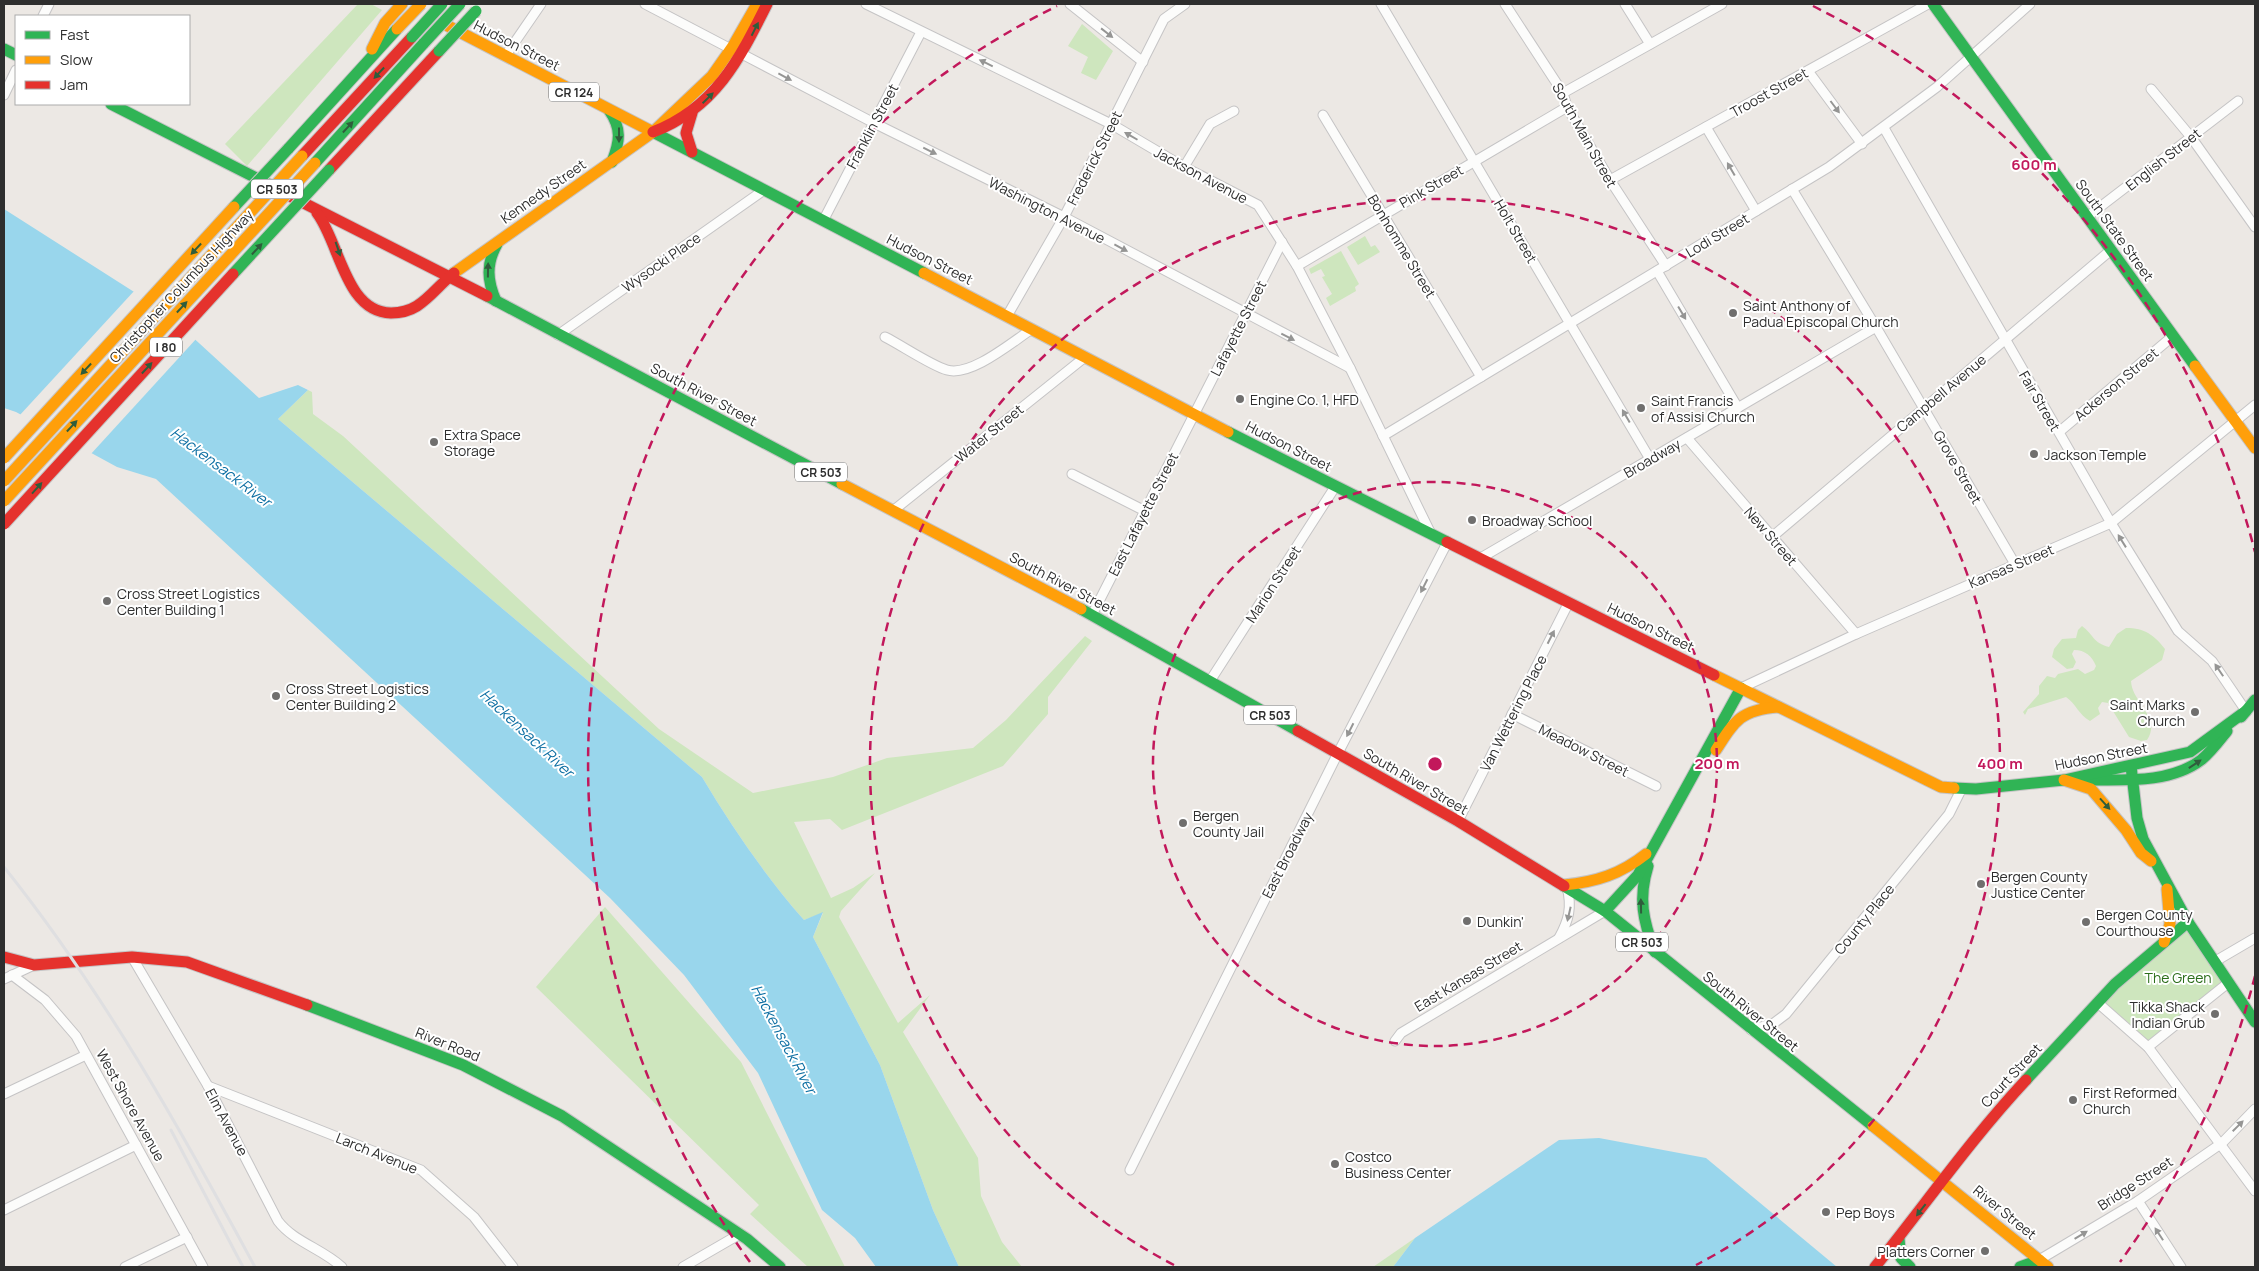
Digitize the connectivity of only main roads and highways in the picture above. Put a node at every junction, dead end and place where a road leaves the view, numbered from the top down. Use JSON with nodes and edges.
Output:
{"nodes":[{"id":1,"x":404,"y":4,"type":"edge"},
{"id":2,"x":421,"y":4,"type":"edge"},
{"id":3,"x":442,"y":4,"type":"edge"},
{"id":4,"x":460,"y":4,"type":"edge"},
{"id":5,"x":756,"y":4,"type":"edge"},
{"id":6,"x":768,"y":4,"type":"edge"},
{"id":7,"x":1933,"y":4,"type":"edge"},
{"id":8,"x":479,"y":7,"type":"edge"},
{"id":9,"x":365,"y":65,"type":"junction"},
{"id":10,"x":113,"y":105,"type":"edge"},
{"id":11,"x":609,"y":110,"type":"junction"},
{"id":12,"x":692,"y":113,"type":"junction"},
{"id":13,"x":653,"y":132,"type":"junction"},
{"id":14,"x":692,"y":152,"type":"junction"},
{"id":15,"x":612,"y":162,"type":"junction"},
{"id":16,"x":313,"y":208,"type":"junction"},
{"id":17,"x":499,"y":240,"type":"junction"},
{"id":18,"x":450,"y":276,"type":"junction"},
{"id":19,"x":496,"y":301,"type":"junction"},
{"id":20,"x":2255,"y":448,"type":"edge"},
{"id":21,"x":4,"y":458,"type":"edge"},
{"id":22,"x":4,"y":481,"type":"edge"},
{"id":23,"x":4,"y":501,"type":"edge"},
{"id":24,"x":4,"y":524,"type":"edge"},
{"id":25,"x":1741,"y":688,"type":"junction"},
{"id":26,"x":2255,"y":700,"type":"edge"},
{"id":27,"x":1779,"y":707,"type":"junction"},
{"id":28,"x":2246,"y":710,"type":"junction"},
{"id":29,"x":2130,"y":766,"type":"junction"},
{"id":30,"x":1698,"y":767,"type":"junction"},
{"id":31,"x":2132,"y":778,"type":"junction"},
{"id":32,"x":2064,"y":780,"type":"junction"},
{"id":33,"x":1656,"y":845,"type":"junction"},
{"id":34,"x":2154,"y":863,"type":"junction"},
{"id":35,"x":2167,"y":884,"type":"junction"},
{"id":36,"x":1566,"y":886,"type":"junction"},
{"id":37,"x":1605,"y":911,"type":"junction"},
{"id":38,"x":2188,"y":922,"type":"junction"},
{"id":39,"x":2163,"y":943,"type":"junction"},
{"id":40,"x":1655,"y":952,"type":"junction"},
{"id":41,"x":4,"y":956,"type":"edge"},
{"id":42,"x":2255,"y":1022,"type":"edge"},
{"id":43,"x":1942,"y":1180,"type":"junction"},
{"id":44,"x":1899,"y":1239,"type":"junction"},
{"id":45,"x":2044,"y":1264,"type":"edge"},
{"id":46,"x":780,"y":1267,"type":"edge"},
{"id":47,"x":1875,"y":1267,"type":"edge"},
{"id":48,"x":1910,"y":1267,"type":"edge"},
{"id":49,"x":2020,"y":1267,"type":"edge"}],
"edges":[{"from":1,"to":9,"type":"main road"},
{"from":1,"to":11,"type":"main road","name":"Hudson Street","number":"CR 124"},
{"from":2,"to":9,"type":"main road","name":"Christopher Columbus Highway","bridge":true},
{"from":3,"to":22,"type":"main road","name":"Christopher Columbus Highway","number":"I 80","one_way":true,"bridge":true},
{"from":23,"to":4,"type":"main road","name":"Christopher Columbus Highway","number":"I 80","one_way":true,"bridge":true},
{"from":5,"to":13,"type":"main road"},
{"from":12,"to":6,"type":"main road","one_way":true},
{"from":7,"to":20,"type":"main road","name":"South State Street"},
{"from":24,"to":8,"type":"main road","number":"I 80","one_way":true,"bridge":true},
{"from":9,"to":21,"type":"main road","name":"Christopher Columbus Highway","one_way":true,"bridge":true},
{"from":10,"to":16,"type":"main road","name":"South River Street","number":"CR 503"},
{"from":11,"to":13,"type":"main road","name":"Hudson Street","number":"CR 124"},
{"from":11,"to":15,"type":"main road","one_way":true},
{"from":12,"to":13,"type":"main road"},
{"from":12,"to":14,"type":"main road"},
{"from":13,"to":14,"type":"main road","name":"Hudson Street","number":"CR 124"},
{"from":13,"to":15,"type":"main road","name":"Kennedy Street"},
{"from":14,"to":25,"type":"main road","name":"Hudson Street","number":"CR 124"},
{"from":15,"to":17,"type":"main road","name":"Kennedy Street"},
{"from":16,"to":18,"type":"main road","name":"South River Street","number":"CR 503"},
{"from":16,"to":18,"type":"main road","name":"Kennedy Street","one_way":true},
{"from":17,"to":18,"type":"main road","name":"Kennedy Street"},
{"from":19,"to":17,"type":"main road","one_way":true},
{"from":18,"to":19,"type":"main road","name":"South River Street","number":"CR 503"},
{"from":19,"to":36,"type":"main road","name":"South River Street","number":"CR 503"},
{"from":25,"to":27,"type":"main road","name":"Hudson Street","number":"CR 124"},
{"from":25,"to":30,"type":"main road","name":"East Kansas Street"},
{"from":26,"to":28,"type":"main road"},
{"from":27,"to":30,"type":"main road","name":"East Kansas Street"},
{"from":27,"to":32,"type":"main road","name":"Hudson Street","number":"CR 124"},
{"from":28,"to":29,"type":"main road","name":"Hudson Street","number":"CR 124"},
{"from":31,"to":28,"type":"main road","number":"CR 124","one_way":true},
{"from":29,"to":31,"type":"main road"},
{"from":29,"to":32,"type":"main road","name":"Hudson Street","number":"CR 124"},
{"from":30,"to":33,"type":"main road","name":"East Kansas Street"},
{"from":31,"to":32,"type":"main road","number":"CR 124"},
{"from":31,"to":34,"type":"main road"},
{"from":32,"to":34,"type":"main road","one_way":true},
{"from":33,"to":36,"type":"main road","name":"East Kansas Street"},
{"from":33,"to":37,"type":"main road","name":"East Kansas Street"},
{"from":40,"to":33,"type":"main road","name":"East Kansas Street","one_way":true},
{"from":34,"to":35,"type":"main road"},
{"from":35,"to":38,"type":"main road"},
{"from":35,"to":39,"type":"main road"},
{"from":36,"to":37,"type":"main road","name":"South River Street","number":"CR 503"},
{"from":37,"to":40,"type":"main road","name":"South River Street","number":"CR 503"},
{"from":38,"to":39,"type":"main road","name":"Court Street"},
{"from":38,"to":42,"type":"main road"},
{"from":39,"to":43,"type":"main road","name":"Court Street"},
{"from":40,"to":43,"type":"main road","name":"South River Street","number":"CR 503"},
{"from":41,"to":46,"type":"main road","name":"River Road"},
{"from":43,"to":44,"type":"main road","name":"Court Street","one_way":true},
{"from":43,"to":45,"type":"main road","name":"River Street","number":"CR 503"},
{"from":44,"to":47,"type":"main road","name":"Court Street"},
{"from":44,"to":48,"type":"main road"},
{"from":45,"to":49,"type":"main road","name":"Bridge Street"}]}
